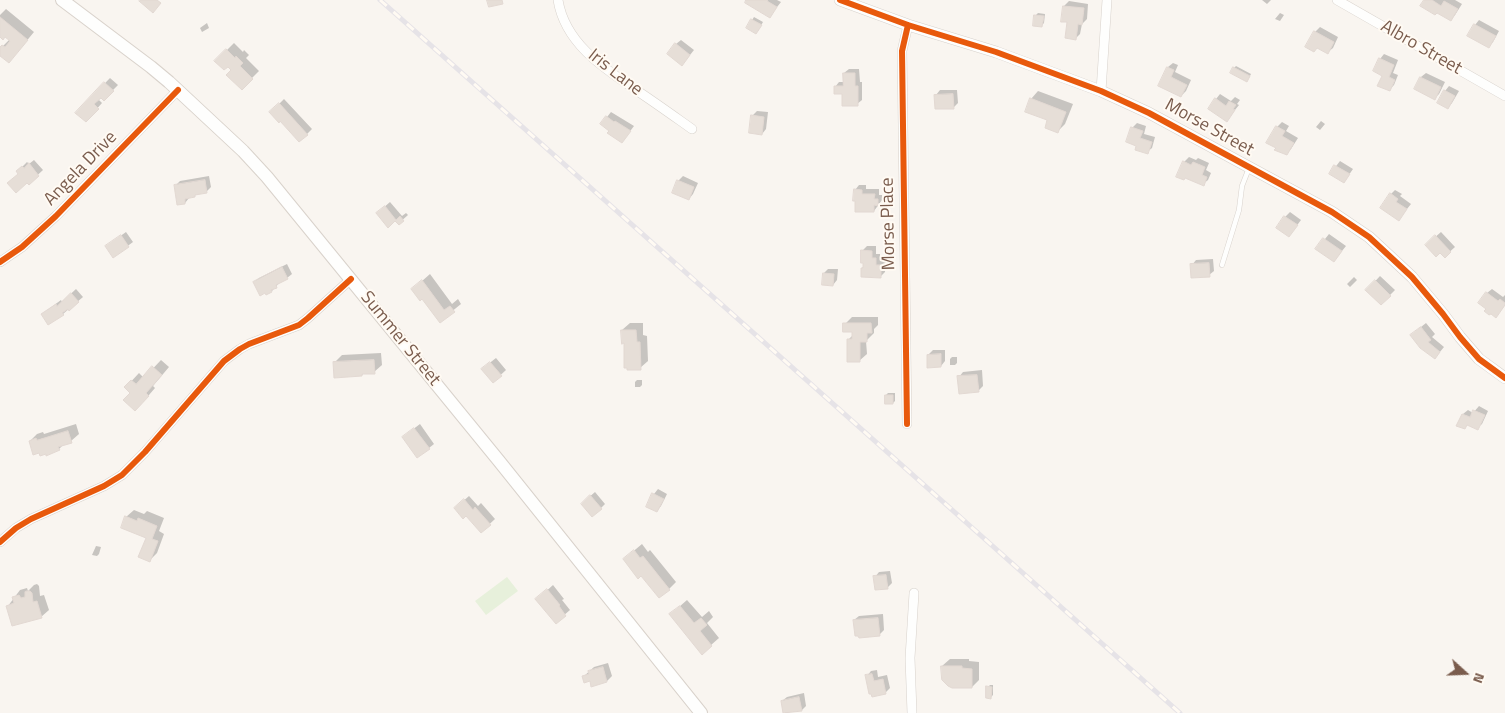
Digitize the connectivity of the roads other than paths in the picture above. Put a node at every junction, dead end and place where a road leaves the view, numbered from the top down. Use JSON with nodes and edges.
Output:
{"nodes":[{"id":1,"x":62,"y":0,"type":"edge"},
{"id":2,"x":558,"y":0,"type":"edge"},
{"id":3,"x":842,"y":0,"type":"edge"},
{"id":4,"x":1107,"y":0,"type":"edge"},
{"id":5,"x":1337,"y":0,"type":"edge"},
{"id":6,"x":908,"y":25,"type":"junction"},
{"id":7,"x":178,"y":90,"type":"junction"},
{"id":8,"x":1102,"y":90,"type":"junction"},
{"id":9,"x":1505,"y":96,"type":"edge"},
{"id":10,"x":692,"y":129,"type":"dead end"},
{"id":11,"x":1249,"y":167,"type":"junction"},
{"id":12,"x":0,"y":262,"type":"edge"},
{"id":13,"x":1222,"y":265,"type":"dead end"},
{"id":14,"x":351,"y":279,"type":"junction"},
{"id":15,"x":1505,"y":378,"type":"edge"},
{"id":16,"x":907,"y":424,"type":"dead end"},
{"id":17,"x":0,"y":542,"type":"edge"},
{"id":18,"x":914,"y":593,"type":"dead end"},
{"id":19,"x":701,"y":713,"type":"edge"},
{"id":20,"x":912,"y":713,"type":"edge"}],
"edges":[{"from":1,"to":7,"type":"main road","name":"Summer Street"},
{"from":2,"to":10,"type":"street","name":"Iris Lane"},
{"from":3,"to":6,"type":"street","name":"Morse Street"},
{"from":4,"to":8,"type":"street"},
{"from":5,"to":9,"type":"street","name":"Albro Street"},
{"from":6,"to":8,"type":"street","name":"Morse Street"},
{"from":6,"to":16,"type":"street","name":"Morse Place"},
{"from":7,"to":12,"type":"street","name":"Angela Drive"},
{"from":7,"to":14,"type":"main road","name":"Summer Street"},
{"from":8,"to":11,"type":"street","name":"Morse Street"},
{"from":11,"to":13,"type":"lane"},
{"from":11,"to":15,"type":"street","name":"Morse Street"},
{"from":14,"to":17,"type":"street"},
{"from":14,"to":19,"type":"main road","name":"Summer Street"},
{"from":18,"to":20,"type":"street"}]}
